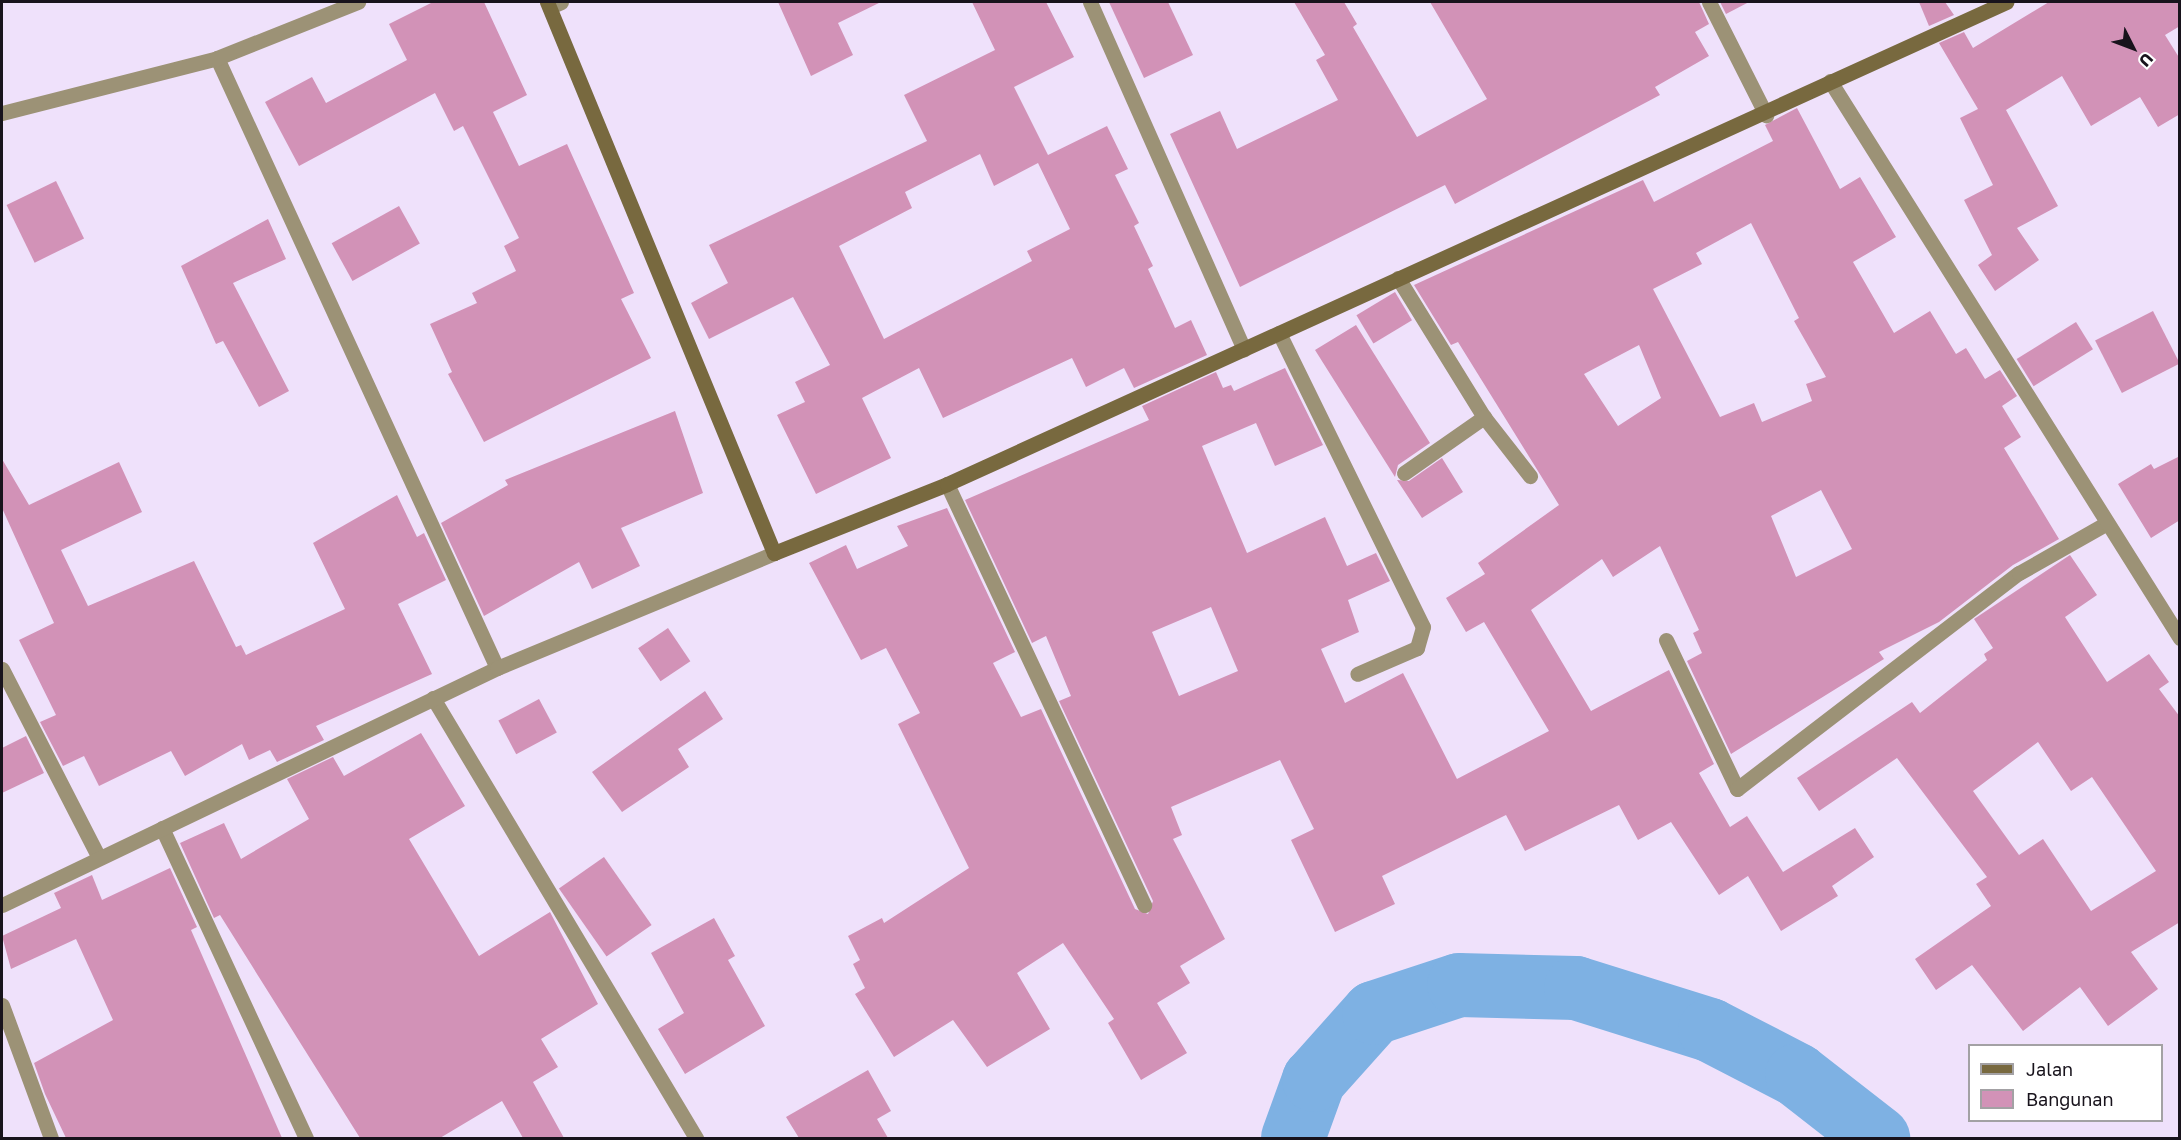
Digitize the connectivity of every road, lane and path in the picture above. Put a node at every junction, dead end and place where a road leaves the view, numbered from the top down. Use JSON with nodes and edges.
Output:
{"nodes":[{"id":1,"x":358,"y":2,"type":"edge"},
{"id":2,"x":1090,"y":2,"type":"edge"},
{"id":3,"x":1709,"y":2,"type":"edge"},
{"id":4,"x":2006,"y":2,"type":"edge"},
{"id":5,"x":553,"y":3,"type":"edge"},
{"id":6,"x":321,"y":9,"type":"edge"},
{"id":7,"x":218,"y":58,"type":"junction"},
{"id":8,"x":1830,"y":81,"type":"junction"},
{"id":9,"x":2,"y":113,"type":"edge"},
{"id":10,"x":1766,"y":115,"type":"junction"},
{"id":11,"x":1398,"y":278,"type":"junction"},
{"id":12,"x":1279,"y":333,"type":"junction"},
{"id":13,"x":1244,"y":349,"type":"junction"},
{"id":14,"x":1484,"y":417,"type":"junction"},
{"id":15,"x":1404,"y":473,"type":"dead end"},
{"id":16,"x":1530,"y":476,"type":"dead end"},
{"id":17,"x":947,"y":484,"type":"junction"},
{"id":18,"x":2107,"y":523,"type":"junction"},
{"id":19,"x":774,"y":553,"type":"junction"},
{"id":20,"x":2179,"y":635,"type":"edge"},
{"id":21,"x":1666,"y":640,"type":"dead end"},
{"id":22,"x":497,"y":668,"type":"junction"},
{"id":23,"x":2,"y":669,"type":"edge"},
{"id":24,"x":1357,"y":674,"type":"dead end"},
{"id":25,"x":433,"y":698,"type":"junction"},
{"id":26,"x":162,"y":828,"type":"junction"},
{"id":27,"x":99,"y":858,"type":"junction"},
{"id":28,"x":2,"y":905,"type":"edge"},
{"id":29,"x":1144,"y":905,"type":"dead end"},
{"id":30,"x":2,"y":1005,"type":"edge"},
{"id":31,"x":51,"y":1138,"type":"edge"},
{"id":32,"x":306,"y":1138,"type":"edge"},
{"id":33,"x":696,"y":1138,"type":"edge"}],
"edges":[{"from":1,"to":6,"type":"street"},
{"from":2,"to":13,"type":"street"},
{"from":3,"to":10,"type":"street"},
{"from":4,"to":8,"type":"main road"},
{"from":5,"to":19,"type":"main road"},
{"from":6,"to":7,"type":"street"},
{"from":7,"to":9,"type":"street"},
{"from":7,"to":22,"type":"street"},
{"from":8,"to":10,"type":"main road"},
{"from":8,"to":18,"type":"street"},
{"from":10,"to":11,"type":"main road"},
{"from":11,"to":12,"type":"main road"},
{"from":11,"to":14,"type":"street"},
{"from":12,"to":13,"type":"main road"},
{"from":12,"to":24,"type":"street"},
{"from":13,"to":17,"type":"main road"},
{"from":14,"to":15,"type":"street"},
{"from":14,"to":16,"type":"street"},
{"from":17,"to":19,"type":"main road"},
{"from":17,"to":29,"type":"street"},
{"from":18,"to":20,"type":"street"},
{"from":18,"to":21,"type":"street"},
{"from":19,"to":22,"type":"street"},
{"from":22,"to":25,"type":"street"},
{"from":23,"to":27,"type":"street"},
{"from":25,"to":26,"type":"street"},
{"from":25,"to":33,"type":"street"},
{"from":26,"to":27,"type":"street"},
{"from":26,"to":32,"type":"street"},
{"from":27,"to":28,"type":"street"},
{"from":30,"to":31,"type":"street"}]}
